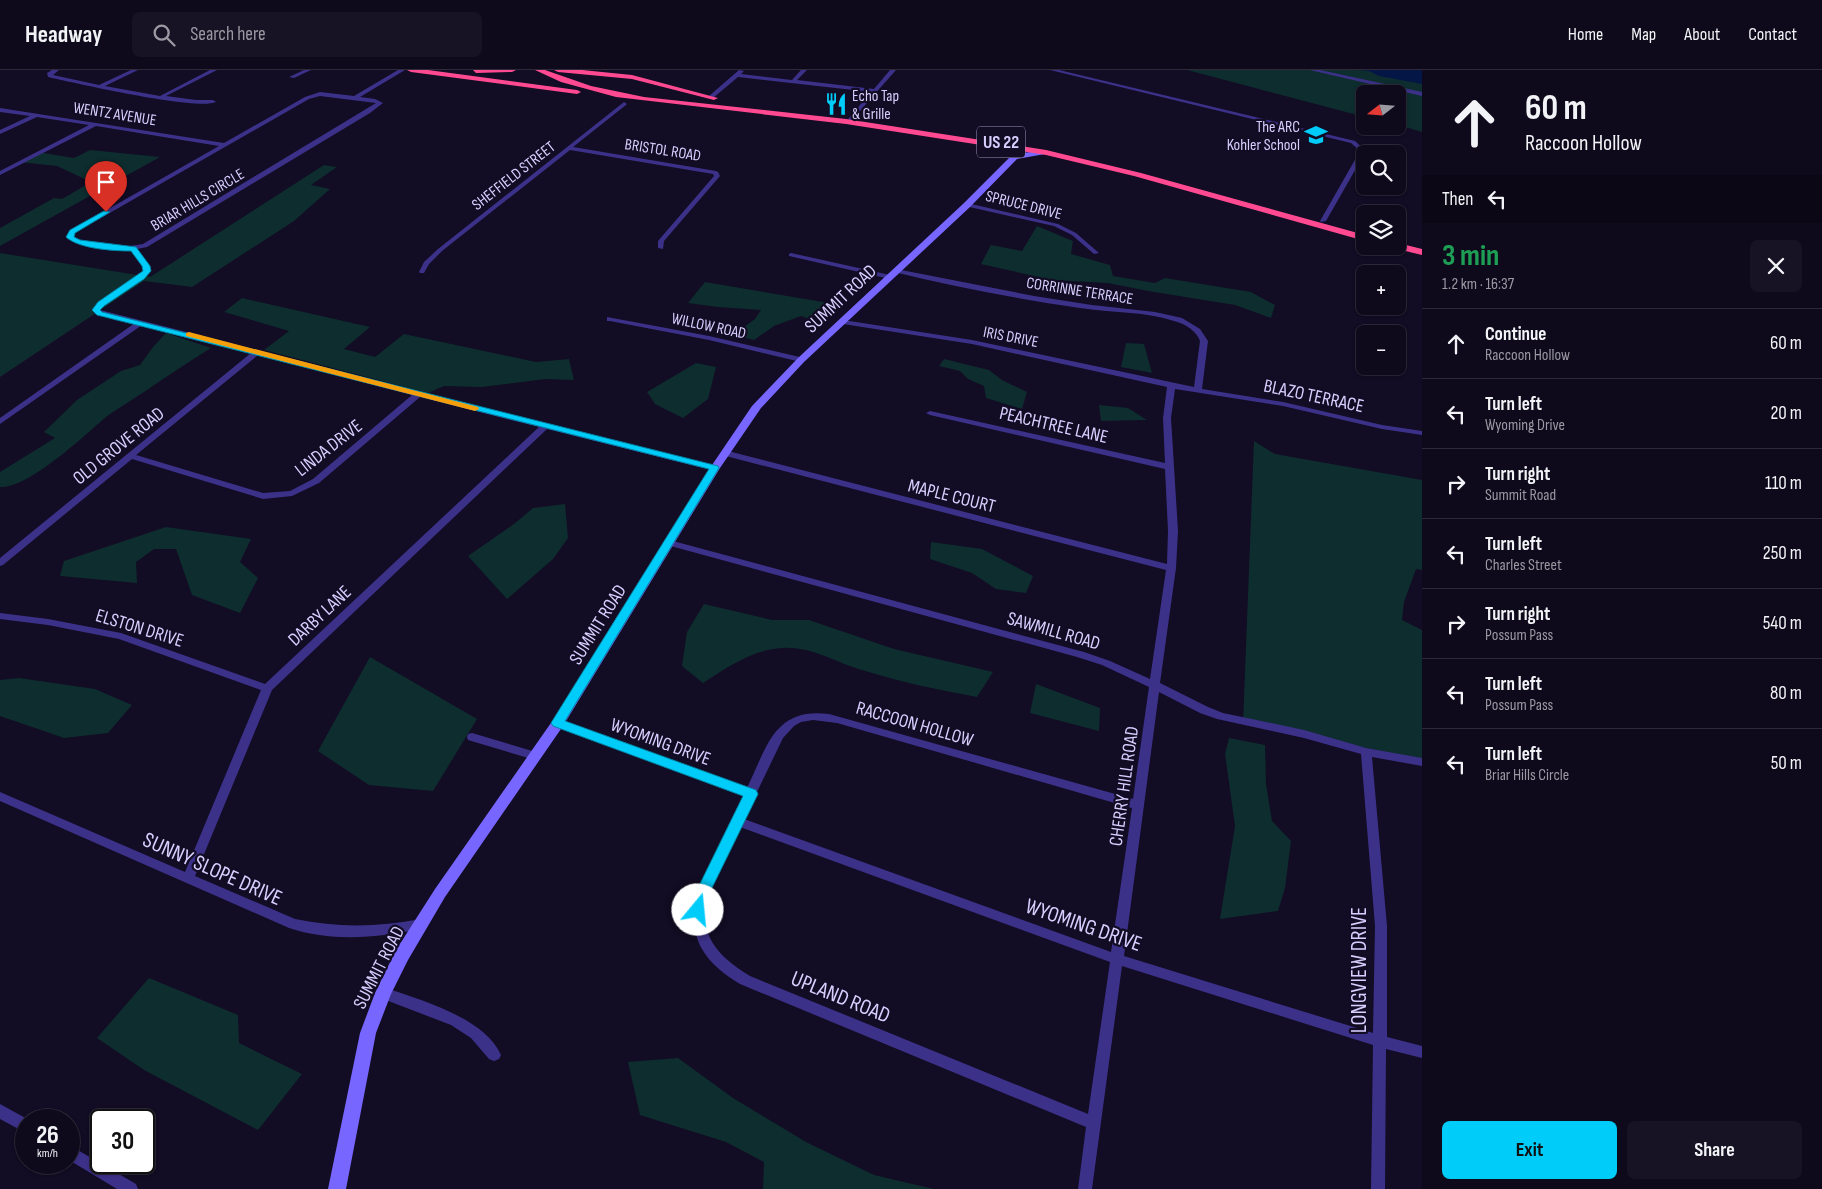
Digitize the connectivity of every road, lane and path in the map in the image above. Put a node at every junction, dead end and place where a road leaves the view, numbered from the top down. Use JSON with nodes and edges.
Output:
{"nodes":[{"id":1,"x":56,"y":70,"type":"edge"},
{"id":2,"x":135,"y":70,"type":"edge"},
{"id":3,"x":214,"y":70,"type":"edge"},
{"id":4,"x":308,"y":70,"type":"edge"},
{"id":5,"x":402,"y":70,"type":"edge"},
{"id":6,"x":411,"y":70,"type":"edge"},
{"id":7,"x":494,"y":70,"type":"edge"},
{"id":8,"x":512,"y":70,"type":"edge"},
{"id":9,"x":540,"y":70,"type":"edge"},
{"id":10,"x":558,"y":70,"type":"edge"},
{"id":11,"x":612,"y":70,"type":"edge"},
{"id":12,"x":742,"y":70,"type":"edge"},
{"id":13,"x":804,"y":70,"type":"edge"},
{"id":14,"x":893,"y":70,"type":"edge"},
{"id":15,"x":1053,"y":70,"type":"edge"},
{"id":16,"x":1313,"y":70,"type":"edge"},
{"id":17,"x":426,"y":71,"type":"edge"},
{"id":18,"x":737,"y":74,"type":"junction"},
{"id":19,"x":468,"y":75,"type":"junction"},
{"id":20,"x":292,"y":77,"type":"dead end"},
{"id":21,"x":632,"y":77,"type":"junction"},
{"id":22,"x":415,"y":80,"type":"dead end"},
{"id":23,"x":430,"y":82,"type":"dead end"},
{"id":24,"x":793,"y":82,"type":"junction"},
{"id":25,"x":101,"y":86,"type":"junction"},
{"id":26,"x":874,"y":91,"type":"junction"},
{"id":27,"x":1422,"y":94,"type":"edge"},
{"id":28,"x":161,"y":97,"type":"junction"},
{"id":29,"x":356,"y":97,"type":"junction"},
{"id":30,"x":618,"y":97,"type":"junction"},
{"id":31,"x":646,"y":100,"type":"junction"},
{"id":32,"x":712,"y":101,"type":"junction"},
{"id":33,"x":214,"y":102,"type":"dead end"},
{"id":34,"x":624,"y":104,"type":"junction"},
{"id":35,"x":0,"y":110,"type":"edge"},
{"id":36,"x":36,"y":115,"type":"junction"},
{"id":37,"x":851,"y":119,"type":"junction"},
{"id":38,"x":96,"y":124,"type":"junction"},
{"id":39,"x":0,"y":132,"type":"edge"},
{"id":40,"x":226,"y":145,"type":"junction"},
{"id":41,"x":569,"y":148,"type":"junction"},
{"id":42,"x":1012,"y":152,"type":"junction"},
{"id":43,"x":0,"y":173,"type":"edge"},
{"id":44,"x":967,"y":205,"type":"junction"},
{"id":45,"x":1323,"y":221,"type":"junction"},
{"id":46,"x":1356,"y":230,"type":"edge"},
{"id":47,"x":1356,"y":235,"type":"edge"},
{"id":48,"x":1406,"y":242,"type":"edge"},
{"id":49,"x":1422,"y":246,"type":"edge"},
{"id":50,"x":133,"y":248,"type":"junction"},
{"id":51,"x":661,"y":248,"type":"dead end"},
{"id":52,"x":1406,"y":248,"type":"edge"},
{"id":53,"x":1096,"y":252,"type":"dead end"},
{"id":54,"x":1422,"y":252,"type":"edge"},
{"id":55,"x":791,"y":255,"type":"dead end"},
{"id":56,"x":422,"y":272,"type":"dead end"},
{"id":57,"x":893,"y":274,"type":"junction"},
{"id":58,"x":610,"y":319,"type":"dead end"},
{"id":59,"x":140,"y":322,"type":"junction"},
{"id":60,"x":843,"y":322,"type":"junction"},
{"id":61,"x":257,"y":352,"type":"junction"},
{"id":62,"x":801,"y":360,"type":"junction"},
{"id":63,"x":1171,"y":386,"type":"junction"},
{"id":64,"x":1198,"y":390,"type":"junction"},
{"id":65,"x":418,"y":394,"type":"junction"},
{"id":66,"x":930,"y":413,"type":"dead end"},
{"id":67,"x":0,"y":422,"type":"edge"},
{"id":68,"x":545,"y":426,"type":"junction"},
{"id":69,"x":1422,"y":433,"type":"edge"},
{"id":70,"x":726,"y":453,"type":"junction"},
{"id":71,"x":130,"y":456,"type":"junction"},
{"id":72,"x":1170,"y":467,"type":"junction"},
{"id":73,"x":715,"y":468,"type":"junction"},
{"id":74,"x":670,"y":543,"type":"junction"},
{"id":75,"x":0,"y":563,"type":"edge"},
{"id":76,"x":1171,"y":568,"type":"junction"},
{"id":77,"x":0,"y":616,"type":"edge"},
{"id":78,"x":1155,"y":685,"type":"junction"},
{"id":79,"x":267,"y":688,"type":"junction"},
{"id":80,"x":558,"y":723,"type":"junction"},
{"id":81,"x":472,"y":737,"type":"dead end"},
{"id":82,"x":1366,"y":752,"type":"junction"},
{"id":83,"x":535,"y":756,"type":"junction"},
{"id":84,"x":1422,"y":762,"type":"edge"},
{"id":85,"x":751,"y":794,"type":"junction"},
{"id":86,"x":0,"y":796,"type":"edge"},
{"id":87,"x":1138,"y":805,"type":"junction"},
{"id":88,"x":738,"y":822,"type":"junction"},
{"id":89,"x":188,"y":879,"type":"junction"},
{"id":90,"x":421,"y":924,"type":"junction"},
{"id":91,"x":1116,"y":959,"type":"junction"},
{"id":92,"x":382,"y":993,"type":"junction"},
{"id":93,"x":1380,"y":1041,"type":"junction"},
{"id":94,"x":1422,"y":1052,"type":"edge"},
{"id":95,"x":494,"y":1055,"type":"dead end"},
{"id":96,"x":0,"y":1111,"type":"edge"},
{"id":97,"x":15,"y":1120,"type":"edge"},
{"id":98,"x":1094,"y":1123,"type":"junction"},
{"id":99,"x":80,"y":1159,"type":"edge"},
{"id":100,"x":131,"y":1189,"type":"edge"},
{"id":101,"x":337,"y":1189,"type":"edge"},
{"id":102,"x":1085,"y":1189,"type":"edge"},
{"id":103,"x":1378,"y":1189,"type":"edge"}],
"edges":[{"from":1,"to":25,"type":"street"},
{"from":2,"to":25,"type":"street"},
{"from":3,"to":28,"type":"street"},
{"from":4,"to":20,"type":"street"},
{"from":5,"to":29,"type":"street"},
{"from":6,"to":17,"type":"highway"},
{"from":7,"to":8,"type":"highway"},
{"from":7,"to":19,"type":"highway"},
{"from":9,"to":32,"type":"highway","number":"US 22"},
{"from":10,"to":21,"type":"highway"},
{"from":11,"to":21,"type":"highway","number":"US 22"},
{"from":12,"to":18,"type":"street"},
{"from":13,"to":24,"type":"street"},
{"from":14,"to":26,"type":"street"},
{"from":15,"to":45,"type":"street"},
{"from":16,"to":27,"type":"street"},
{"from":17,"to":19,"type":"highway"},
{"from":17,"to":22,"type":"highway"},
{"from":18,"to":24,"type":"street"},
{"from":18,"to":32,"type":"street"},
{"from":19,"to":23,"type":"highway"},
{"from":19,"to":30,"type":"highway"},
{"from":21,"to":32,"type":"highway","number":"US 22"},
{"from":24,"to":26,"type":"street"},
{"from":25,"to":28,"type":"street"},
{"from":26,"to":37,"type":"street"},
{"from":28,"to":33,"type":"street"},
{"from":29,"to":40,"type":"street","name":"BRIAR HILLS CIRCLE"},
{"from":29,"to":50,"type":"street","name":"BRIAR HILLS CIRCLE"},
{"from":30,"to":31,"type":"highway"},
{"from":30,"to":34,"type":"highway"},
{"from":31,"to":32,"type":"highway"},
{"from":31,"to":34,"type":"highway"},
{"from":32,"to":37,"type":"highway","number":"US 22"},
{"from":32,"to":42,"type":"highway","number":"US 22"},
{"from":34,"to":41,"type":"street","name":"SHEFFIELD STREET"},
{"from":35,"to":36,"type":"street","name":"WENTZ AVENUE"},
{"from":36,"to":38,"type":"street","name":"WENTZ AVENUE"},
{"from":36,"to":39,"type":"street"},
{"from":37,"to":45,"type":"highway","number":"US 22"},
{"from":38,"to":40,"type":"street","name":"WENTZ AVENUE"},
{"from":38,"to":43,"type":"street"},
{"from":40,"to":50,"type":"street","name":"BRIAR HILLS CIRCLE"},
{"from":41,"to":51,"type":"street","name":"BRISTOL ROAD"},
{"from":41,"to":56,"type":"street","name":"SHEFFIELD STREET"},
{"from":42,"to":44,"type":"main road","name":"SUMMIT ROAD"},
{"from":42,"to":47,"type":"highway","number":"US 22"},
{"from":44,"to":53,"type":"street","name":"SPRUCE DRIVE"},
{"from":44,"to":57,"type":"main road","name":"SUMMIT ROAD"},
{"from":45,"to":46,"type":"highway","number":"US 22"},
{"from":48,"to":49,"type":"highway"},
{"from":50,"to":59,"type":"street"},
{"from":52,"to":54,"type":"highway"},
{"from":55,"to":57,"type":"street"},
{"from":57,"to":60,"type":"main road","name":"SUMMIT ROAD"},
{"from":57,"to":64,"type":"street","name":"CORRINNE TERRACE"},
{"from":58,"to":62,"type":"street","name":"WILLOW ROAD"},
{"from":59,"to":61,"type":"street"},
{"from":59,"to":67,"type":"street"},
{"from":60,"to":62,"type":"main road","name":"SUMMIT ROAD"},
{"from":60,"to":63,"type":"street","name":"IRIS DRIVE"},
{"from":61,"to":65,"type":"street"},
{"from":61,"to":71,"type":"street","name":"OLD GROVE ROAD"},
{"from":62,"to":70,"type":"main road","name":"SUMMIT ROAD"},
{"from":63,"to":64,"type":"street","name":"IRIS DRIVE"},
{"from":63,"to":72,"type":"street","name":"CHERRY HILL ROAD"},
{"from":64,"to":69,"type":"street","name":"BLAZO TERRACE"},
{"from":65,"to":68,"type":"street"},
{"from":65,"to":71,"type":"street","name":"LINDA DRIVE"},
{"from":66,"to":72,"type":"street","name":"PEACHTREE LANE"},
{"from":68,"to":73,"type":"street"},
{"from":68,"to":79,"type":"street","name":"DARBY LANE"},
{"from":70,"to":73,"type":"main road","name":"SUMMIT ROAD"},
{"from":70,"to":76,"type":"street","name":"MAPLE COURT"},
{"from":71,"to":75,"type":"street","name":"OLD GROVE ROAD"},
{"from":72,"to":76,"type":"street","name":"CHERRY HILL ROAD"},
{"from":73,"to":74,"type":"main road","name":"SUMMIT ROAD"},
{"from":74,"to":78,"type":"street","name":"SAWMILL ROAD"},
{"from":74,"to":80,"type":"main road","name":"SUMMIT ROAD"},
{"from":76,"to":78,"type":"street","name":"CHERRY HILL ROAD"},
{"from":77,"to":79,"type":"street","name":"ELSTON DRIVE"},
{"from":78,"to":82,"type":"street","name":"SAWMILL ROAD"},
{"from":78,"to":87,"type":"street","name":"CHERRY HILL ROAD"},
{"from":79,"to":89,"type":"street","name":"DARBY LANE"},
{"from":80,"to":83,"type":"main road","name":"SUMMIT ROAD"},
{"from":80,"to":85,"type":"street","name":"WYOMING DRIVE"},
{"from":81,"to":83,"type":"street"},
{"from":82,"to":84,"type":"street","name":"SAWMILL ROAD"},
{"from":82,"to":93,"type":"street","name":"LONGVIEW DRIVE"},
{"from":83,"to":90,"type":"main road","name":"SUMMIT ROAD"},
{"from":85,"to":87,"type":"street","name":"RACCOON HOLLOW"},
{"from":85,"to":88,"type":"street","name":"RACCOON HOLLOW"},
{"from":86,"to":89,"type":"street","name":"SUNNY SLOPE DRIVE"},
{"from":87,"to":91,"type":"street","name":"CHERRY HILL ROAD"},
{"from":88,"to":91,"type":"street","name":"WYOMING DRIVE"},
{"from":88,"to":98,"type":"street","name":"UPLAND ROAD"},
{"from":89,"to":90,"type":"street","name":"SUNNY SLOPE DRIVE"},
{"from":90,"to":92,"type":"main road","name":"SUMMIT ROAD"},
{"from":91,"to":93,"type":"street","name":"WYOMING DRIVE"},
{"from":91,"to":98,"type":"street","name":"CHERRY HILL ROAD"},
{"from":92,"to":95,"type":"street"},
{"from":92,"to":101,"type":"main road","name":"SUMMIT ROAD"},
{"from":93,"to":94,"type":"street","name":"WYOMING DRIVE"},
{"from":93,"to":103,"type":"street","name":"LONGVIEW DRIVE"},
{"from":96,"to":97,"type":"street"},
{"from":98,"to":102,"type":"street","name":"CHERRY HILL ROAD"},
{"from":99,"to":100,"type":"street"}]}
